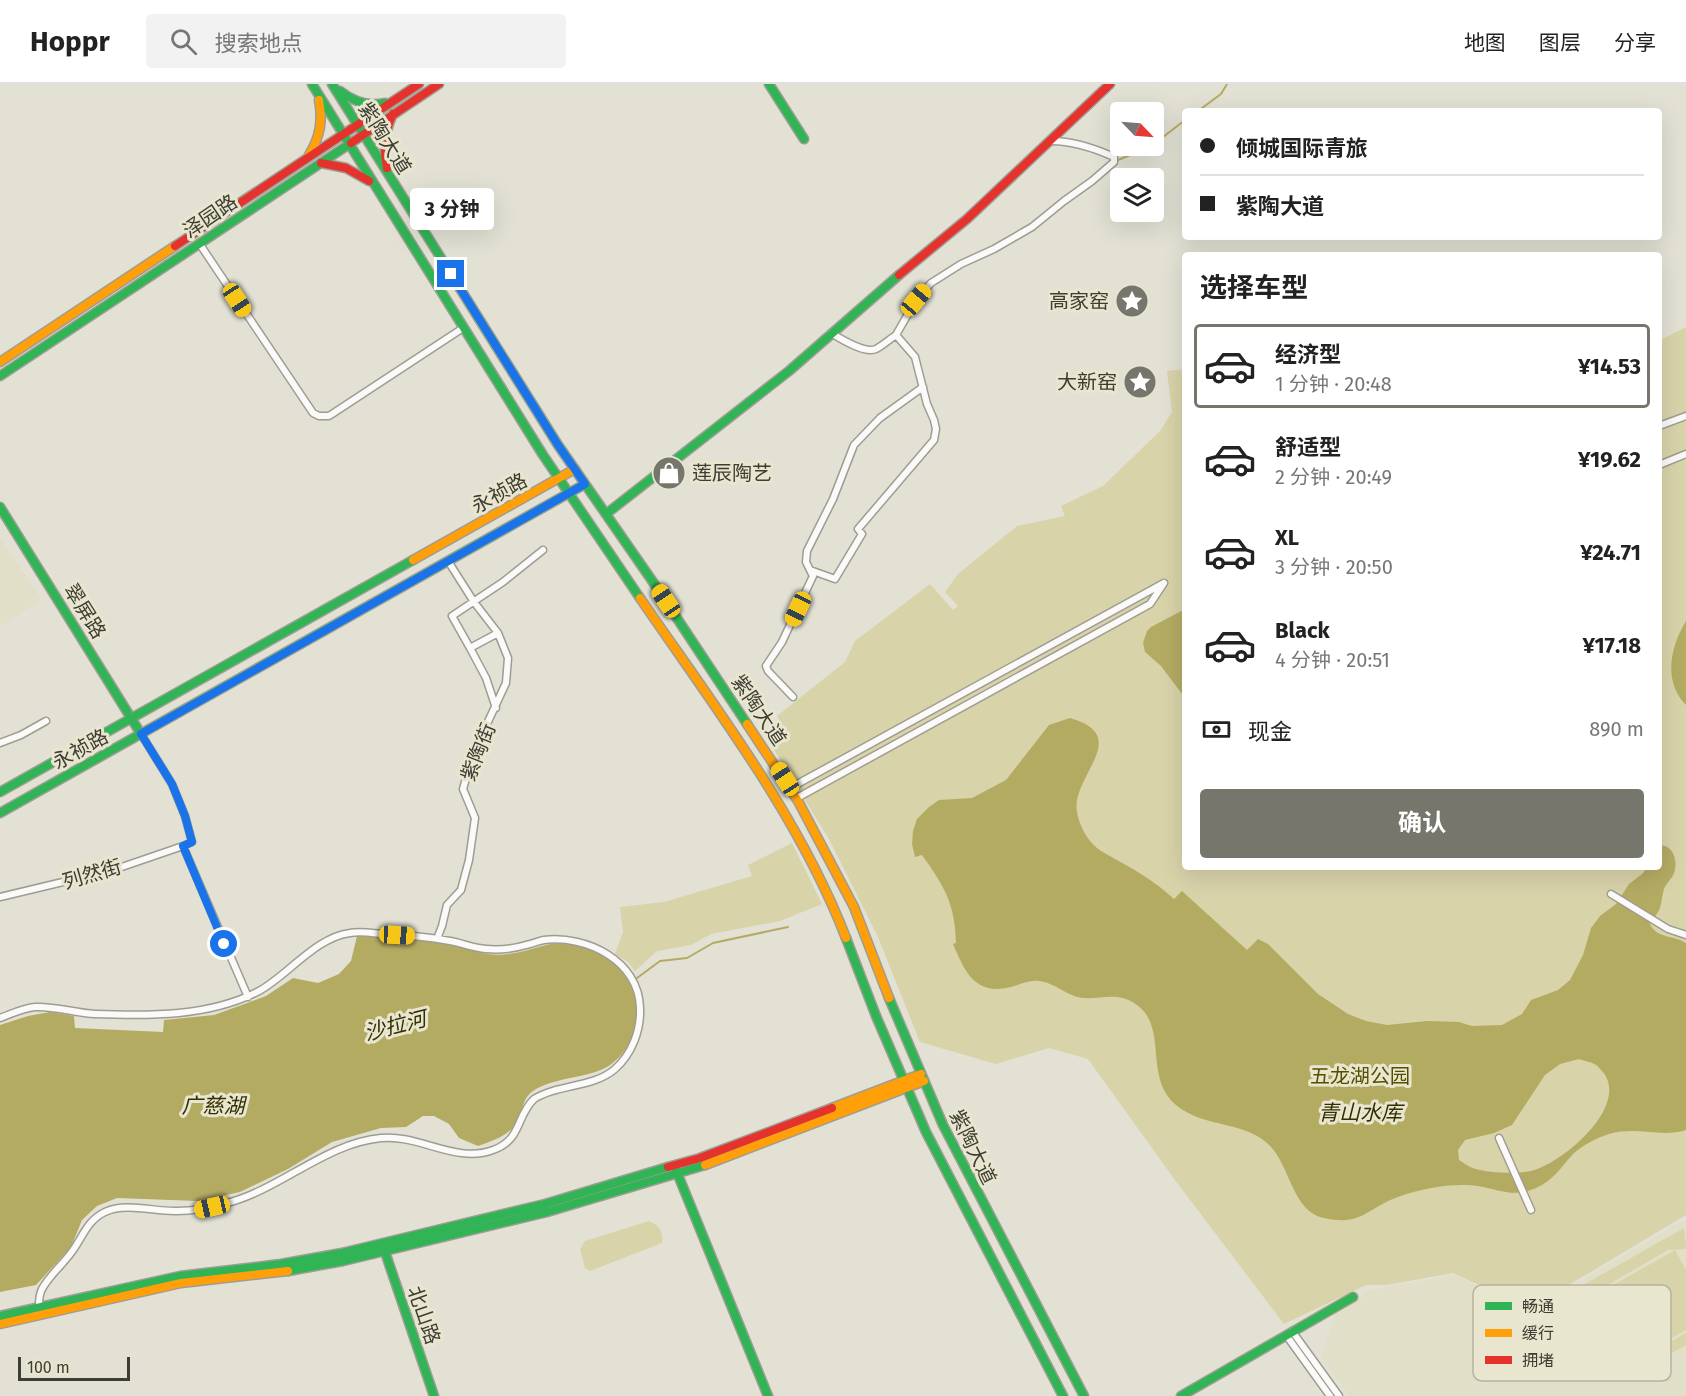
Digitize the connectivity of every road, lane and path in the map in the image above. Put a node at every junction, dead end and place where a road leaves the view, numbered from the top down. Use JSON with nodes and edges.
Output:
{"nodes":[{"id":1,"x":312,"y":84,"type":"edge"},
{"id":2,"x":332,"y":84,"type":"edge"},
{"id":3,"x":419,"y":84,"type":"edge"},
{"id":4,"x":439,"y":84,"type":"edge"},
{"id":5,"x":769,"y":84,"type":"edge"},
{"id":6,"x":1110,"y":84,"type":"edge"},
{"id":7,"x":318,"y":93,"type":"junction"},
{"id":8,"x":392,"y":102,"type":"junction"},
{"id":9,"x":394,"y":113,"type":"junction"},
{"id":10,"x":357,"y":124,"type":"junction"},
{"id":11,"x":363,"y":133,"type":"junction"},
{"id":12,"x":343,"y":134,"type":"junction"},
{"id":13,"x":804,"y":139,"type":"dead end"},
{"id":14,"x":1051,"y":141,"type":"junction"},
{"id":15,"x":348,"y":143,"type":"junction"},
{"id":16,"x":306,"y":159,"type":"junction"},
{"id":17,"x":317,"y":164,"type":"junction"},
{"id":18,"x":392,"y":180,"type":"junction"},
{"id":19,"x":376,"y":188,"type":"junction"},
{"id":20,"x":199,"y":243,"type":"junction"},
{"id":21,"x":463,"y":328,"type":"junction"},
{"id":22,"x":831,"y":333,"type":"junction"},
{"id":23,"x":896,"y":335,"type":"junction"},
{"id":24,"x":0,"y":362,"type":"edge"},
{"id":25,"x":0,"y":376,"type":"edge"},
{"id":26,"x":923,"y":387,"type":"junction"},
{"id":27,"x":1686,"y":416,"type":"edge"},
{"id":28,"x":1662,"y":425,"type":"edge"},
{"id":29,"x":1686,"y":454,"type":"edge"},
{"id":30,"x":1662,"y":464,"type":"edge"},
{"id":31,"x":575,"y":469,"type":"junction"},
{"id":32,"x":559,"y":478,"type":"junction"},
{"id":33,"x":585,"y":484,"type":"junction"},
{"id":34,"x":569,"y":493,"type":"junction"},
{"id":35,"x":0,"y":507,"type":"edge"},
{"id":36,"x":606,"y":514,"type":"junction"},
{"id":37,"x":543,"y":550,"type":"dead end"},
{"id":38,"x":448,"y":561,"type":"junction"},
{"id":39,"x":810,"y":570,"type":"junction"},
{"id":40,"x":474,"y":602,"type":"junction"},
{"id":41,"x":498,"y":633,"type":"junction"},
{"id":42,"x":470,"y":648,"type":"junction"},
{"id":43,"x":793,"y":697,"type":"dead end"},
{"id":44,"x":496,"y":708,"type":"junction"},
{"id":45,"x":132,"y":718,"type":"junction"},
{"id":46,"x":46,"y":721,"type":"dead end"},
{"id":47,"x":141,"y":734,"type":"junction"},
{"id":48,"x":0,"y":743,"type":"edge"},
{"id":49,"x":790,"y":788,"type":"junction"},
{"id":50,"x":0,"y":792,"type":"edge"},
{"id":51,"x":797,"y":798,"type":"junction"},
{"id":52,"x":0,"y":813,"type":"edge"},
{"id":53,"x":183,"y":846,"type":"junction"},
{"id":54,"x":1611,"y":894,"type":"dead end"},
{"id":55,"x":0,"y":897,"type":"edge"},
{"id":56,"x":1686,"y":935,"type":"edge"},
{"id":57,"x":436,"y":939,"type":"junction"},
{"id":58,"x":248,"y":997,"type":"junction"},
{"id":59,"x":0,"y":1018,"type":"edge"},
{"id":60,"x":923,"y":1078,"type":"junction"},
{"id":61,"x":906,"y":1085,"type":"junction"},
{"id":62,"x":1499,"y":1138,"type":"dead end"},
{"id":63,"x":676,"y":1170,"type":"junction"},
{"id":64,"x":1531,"y":1210,"type":"dead end"},
{"id":65,"x":384,"y":1249,"type":"junction"},
{"id":66,"x":1353,"y":1297,"type":"dead end"},
{"id":67,"x":39,"y":1306,"type":"junction"},
{"id":68,"x":0,"y":1316,"type":"edge"},
{"id":69,"x":0,"y":1324,"type":"edge"},
{"id":70,"x":1289,"y":1333,"type":"junction"},
{"id":71,"x":434,"y":1396,"type":"edge"},
{"id":72,"x":768,"y":1396,"type":"edge"},
{"id":73,"x":1063,"y":1396,"type":"edge"},
{"id":74,"x":1084,"y":1396,"type":"edge"},
{"id":75,"x":1181,"y":1396,"type":"edge"},
{"id":76,"x":1330,"y":1396,"type":"edge"},
{"id":77,"x":1339,"y":1396,"type":"edge"}],
"edges":[{"from":1,"to":7,"type":"main road","name":"紫陶大道"},
{"from":2,"to":8,"type":"main road"},
{"from":2,"to":10,"type":"main road","name":"紫陶大道"},
{"from":3,"to":8,"type":"main road","name":"泽园路"},
{"from":4,"to":9,"type":"main road","name":"泽园路"},
{"from":5,"to":13,"type":"main road"},
{"from":6,"to":14,"type":"main road"},
{"from":7,"to":12,"type":"main road","name":"紫陶大道"},
{"from":7,"to":16,"type":"main road"},
{"from":8,"to":10,"type":"main road","name":"泽园路"},
{"from":9,"to":11,"type":"main road","name":"泽园路"},
{"from":9,"to":18,"type":"main road"},
{"from":10,"to":11,"type":"main road","name":"紫陶大道"},
{"from":10,"to":12,"type":"main road","name":"泽园路"},
{"from":11,"to":15,"type":"main road","name":"泽园路"},
{"from":11,"to":18,"type":"main road","name":"紫陶大道"},
{"from":12,"to":15,"type":"main road","name":"紫陶大道"},
{"from":12,"to":16,"type":"main road","name":"泽园路"},
{"from":14,"to":22,"type":"main road"},
{"from":14,"to":23,"type":"street"},
{"from":15,"to":17,"type":"main road","name":"泽园路"},
{"from":15,"to":19,"type":"main road","name":"紫陶大道"},
{"from":16,"to":24,"type":"main road","name":"泽园路"},
{"from":17,"to":19,"type":"main road"},
{"from":17,"to":20,"type":"main road","name":"泽园路"},
{"from":18,"to":31,"type":"main road","name":"紫陶大道"},
{"from":19,"to":21,"type":"main road","name":"紫陶大道"},
{"from":20,"to":21,"type":"street"},
{"from":20,"to":25,"type":"main road","name":"泽园路"},
{"from":21,"to":32,"type":"main road","name":"紫陶大道"},
{"from":22,"to":23,"type":"street"},
{"from":22,"to":36,"type":"main road"},
{"from":23,"to":26,"type":"street"},
{"from":26,"to":39,"type":"street"},
{"from":26,"to":39,"type":"street"},
{"from":27,"to":28,"type":"street"},
{"from":29,"to":30,"type":"street"},
{"from":31,"to":32,"type":"main road","name":"永祯路"},
{"from":31,"to":33,"type":"main road","name":"紫陶大道"},
{"from":32,"to":34,"type":"main road","name":"紫陶大道"},
{"from":32,"to":45,"type":"main road","name":"永祯路"},
{"from":33,"to":34,"type":"main road","name":"永祯路"},
{"from":33,"to":36,"type":"main road","name":"紫陶大道"},
{"from":34,"to":38,"type":"main road","name":"永祯路"},
{"from":34,"to":61,"type":"main road","name":"紫陶大道"},
{"from":35,"to":45,"type":"main road","name":"翠屏路"},
{"from":36,"to":49,"type":"main road","name":"紫陶大道"},
{"from":37,"to":40,"type":"street"},
{"from":38,"to":40,"type":"street","name":"紫陶街"},
{"from":38,"to":47,"type":"main road","name":"永祯路"},
{"from":39,"to":43,"type":"street"},
{"from":40,"to":41,"type":"street","name":"紫陶街"},
{"from":40,"to":42,"type":"street"},
{"from":41,"to":42,"type":"street"},
{"from":41,"to":44,"type":"street","name":"紫陶街"},
{"from":42,"to":44,"type":"street"},
{"from":44,"to":57,"type":"street","name":"紫陶街"},
{"from":45,"to":47,"type":"main road","name":"翠屏路"},
{"from":45,"to":50,"type":"main road","name":"永祯路"},
{"from":46,"to":48,"type":"street"},
{"from":47,"to":52,"type":"main road","name":"永祯路"},
{"from":47,"to":53,"type":"street"},
{"from":49,"to":51,"type":"main road","name":"紫陶大道"},
{"from":49,"to":51,"type":"street"},
{"from":51,"to":60,"type":"main road","name":"紫陶大道"},
{"from":53,"to":55,"type":"street","name":"列然街"},
{"from":53,"to":58,"type":"street"},
{"from":54,"to":56,"type":"street"},
{"from":57,"to":58,"type":"street"},
{"from":57,"to":67,"type":"street"},
{"from":58,"to":59,"type":"street"},
{"from":60,"to":61,"type":"main road"},
{"from":60,"to":74,"type":"main road","name":"紫陶大道"},
{"from":61,"to":63,"type":"main road"},
{"from":61,"to":73,"type":"main road","name":"紫陶大道"},
{"from":62,"to":64,"type":"street"},
{"from":63,"to":65,"type":"main road"},
{"from":63,"to":72,"type":"main road"},
{"from":65,"to":67,"type":"main road"},
{"from":65,"to":69,"type":"main road"},
{"from":65,"to":71,"type":"main road","name":"北山路"},
{"from":66,"to":70,"type":"main road"},
{"from":67,"to":68,"type":"main road"},
{"from":70,"to":75,"type":"main road"},
{"from":70,"to":76,"type":"street"},
{"from":70,"to":77,"type":"street"}]}
